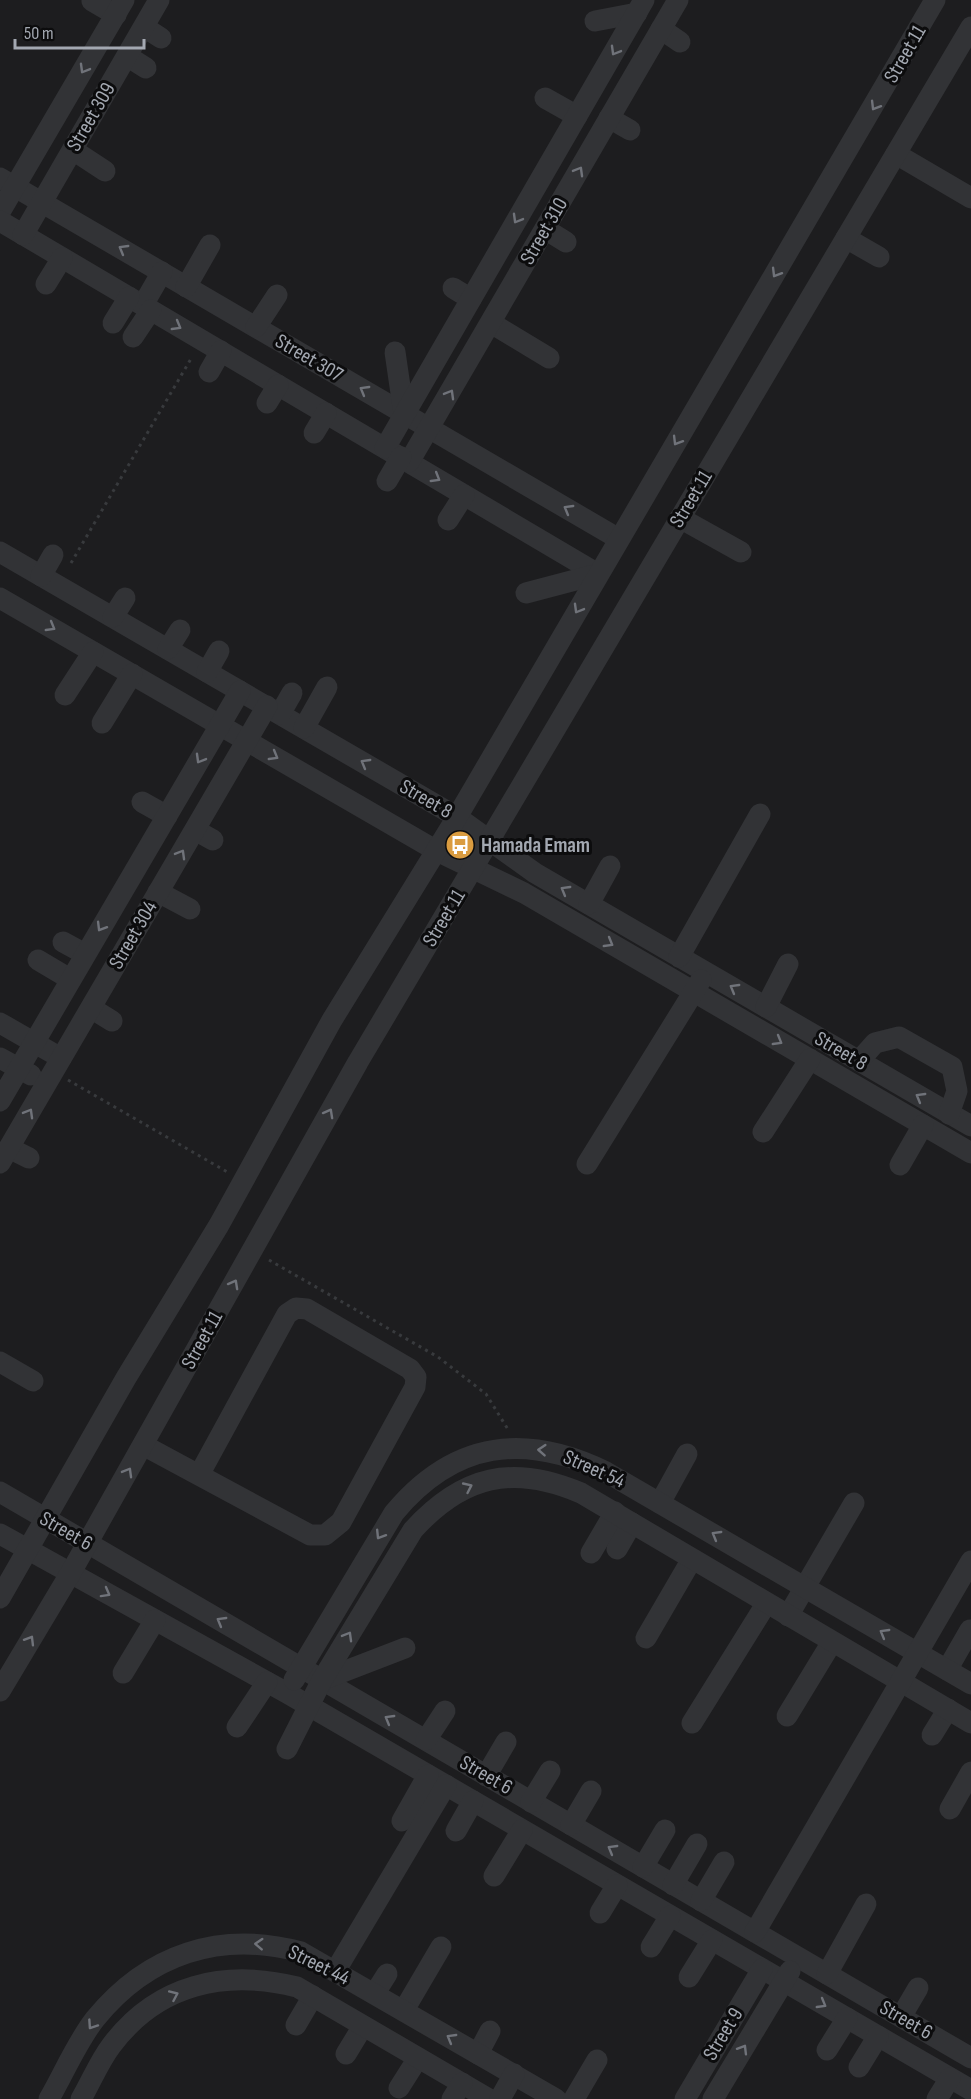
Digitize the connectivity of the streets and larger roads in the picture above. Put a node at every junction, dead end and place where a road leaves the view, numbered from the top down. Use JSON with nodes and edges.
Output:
{"nodes":[{"id":1,"x":159,"y":0,"type":"edge"},
{"id":2,"x":678,"y":0,"type":"edge"},
{"id":3,"x":935,"y":0,"type":"edge"},
{"id":4,"x":92,"y":1,"type":"edge"},
{"id":5,"x":639,"y":4,"type":"edge"},
{"id":6,"x":120,"y":7,"type":"edge"},
{"id":7,"x":595,"y":21,"type":"dead end"},
{"id":8,"x":664,"y":24,"type":"junction"},
{"id":9,"x":971,"y":27,"type":"edge"},
{"id":10,"x":680,"y":42,"type":"dead end"},
{"id":11,"x":127,"y":56,"type":"junction"},
{"id":12,"x":147,"y":68,"type":"dead end"},
{"id":13,"x":545,"y":98,"type":"dead end"},
{"id":14,"x":577,"y":116,"type":"junction"},
{"id":15,"x":609,"y":118,"type":"junction"},
{"id":16,"x":630,"y":130,"type":"dead end"},
{"id":17,"x":73,"y":150,"type":"junction"},
{"id":18,"x":896,"y":154,"type":"junction"},
{"id":19,"x":105,"y":171,"type":"dead end"},
{"id":20,"x":8,"y":182,"type":"edge"},
{"id":21,"x":971,"y":198,"type":"edge"},
{"id":22,"x":42,"y":202,"type":"junction"},
{"id":23,"x":0,"y":212,"type":"edge"},
{"id":24,"x":0,"y":221,"type":"edge"},
{"id":25,"x":545,"y":229,"type":"junction"},
{"id":26,"x":23,"y":235,"type":"junction"},
{"id":27,"x":846,"y":238,"type":"junction"},
{"id":28,"x":566,"y":242,"type":"dead end"},
{"id":29,"x":210,"y":244,"type":"dead end"},
{"id":30,"x":879,"y":257,"type":"dead end"},
{"id":31,"x":62,"y":258,"type":"junction"},
{"id":32,"x":162,"y":272,"type":"junction"},
{"id":33,"x":46,"y":284,"type":"dead end"},
{"id":34,"x":186,"y":287,"type":"junction"},
{"id":35,"x":277,"y":295,"type":"dead end"},
{"id":36,"x":141,"y":304,"type":"junction"},
{"id":37,"x":113,"y":323,"type":"dead end"},
{"id":38,"x":491,"y":323,"type":"junction"},
{"id":39,"x":256,"y":327,"type":"junction"},
{"id":40,"x":133,"y":338,"type":"dead end"},
{"id":41,"x":221,"y":351,"type":"junction"},
{"id":42,"x":395,"y":352,"type":"dead end"},
{"id":43,"x":549,"y":358,"type":"dead end"},
{"id":44,"x":209,"y":372,"type":"dead end"},
{"id":45,"x":278,"y":385,"type":"junction"},
{"id":46,"x":267,"y":403,"type":"dead end"},
{"id":47,"x":326,"y":413,"type":"junction"},
{"id":48,"x":404,"y":414,"type":"junction"},
{"id":49,"x":429,"y":428,"type":"junction"},
{"id":50,"x":314,"y":433,"type":"dead end"},
{"id":51,"x":398,"y":456,"type":"junction"},
{"id":52,"x":387,"y":481,"type":"dead end"},
{"id":53,"x":464,"y":495,"type":"junction"},
{"id":54,"x":680,"y":518,"type":"junction"},
{"id":55,"x":448,"y":520,"type":"dead end"},
{"id":56,"x":619,"y":539,"type":"junction"},
{"id":57,"x":0,"y":552,"type":"edge"},
{"id":58,"x":741,"y":552,"type":"dead end"},
{"id":59,"x":53,"y":555,"type":"dead end"},
{"id":60,"x":598,"y":574,"type":"junction"},
{"id":61,"x":50,"y":581,"type":"junction"},
{"id":62,"x":526,"y":593,"type":"dead end"},
{"id":63,"x":125,"y":598,"type":"dead end"},
{"id":64,"x":3,"y":605,"type":"edge"},
{"id":65,"x":113,"y":617,"type":"junction"},
{"id":66,"x":180,"y":630,"type":"dead end"},
{"id":67,"x":168,"y":649,"type":"junction"},
{"id":68,"x":219,"y":651,"type":"dead end"},
{"id":69,"x":93,"y":652,"type":"junction"},
{"id":70,"x":207,"y":672,"type":"junction"},
{"id":71,"x":132,"y":674,"type":"junction"},
{"id":72,"x":327,"y":687,"type":"dead end"},
{"id":73,"x":240,"y":691,"type":"junction"},
{"id":74,"x":292,"y":693,"type":"dead end"},
{"id":75,"x":65,"y":695,"type":"dead end"},
{"id":76,"x":273,"y":710,"type":"junction"},
{"id":77,"x":102,"y":723,"type":"dead end"},
{"id":78,"x":220,"y":725,"type":"junction"},
{"id":79,"x":304,"y":728,"type":"junction"},
{"id":80,"x":246,"y":741,"type":"junction"},
{"id":81,"x":142,"y":802,"type":"dead end"},
{"id":82,"x":760,"y":814,"type":"dead end"},
{"id":83,"x":167,"y":816,"type":"junction"},
{"id":84,"x":457,"y":817,"type":"junction"},
{"id":85,"x":491,"y":839,"type":"junction"},
{"id":86,"x":437,"y":851,"type":"junction"},
{"id":87,"x":610,"y":866,"type":"dead end"},
{"id":88,"x":472,"y":870,"type":"junction"},
{"id":89,"x":159,"y":892,"type":"junction"},
{"id":90,"x":589,"y":904,"type":"junction"},
{"id":91,"x":190,"y":909,"type":"dead end"},
{"id":92,"x":63,"y":942,"type":"dead end"},
{"id":93,"x":85,"y":954,"type":"junction"},
{"id":94,"x":679,"y":957,"type":"junction"},
{"id":95,"x":38,"y":960,"type":"dead end"},
{"id":96,"x":788,"y":964,"type":"dead end"},
{"id":97,"x":706,"y":972,"type":"junction"},
{"id":98,"x":70,"y":979,"type":"junction"},
{"id":99,"x":694,"y":992,"type":"junction"},
{"id":100,"x":766,"y":1007,"type":"junction"},
{"id":101,"x":91,"y":1008,"type":"junction"},
{"id":102,"x":112,"y":1021,"type":"dead end"},
{"id":103,"x":0,"y":1023,"type":"edge"},
{"id":104,"x":34,"y":1043,"type":"junction"},
{"id":105,"x":0,"y":1058,"type":"edge"},
{"id":106,"x":810,"y":1059,"type":"junction"},
{"id":107,"x":859,"y":1061,"type":"junction"},
{"id":108,"x":19,"y":1069,"type":"junction"},
{"id":109,"x":54,"y":1071,"type":"junction"},
{"id":110,"x":0,"y":1101,"type":"edge"},
{"id":111,"x":949,"y":1114,"type":"junction"},
{"id":112,"x":923,"y":1125,"type":"junction"},
{"id":113,"x":971,"y":1126,"type":"edge"},
{"id":114,"x":763,"y":1132,"type":"dead end"},
{"id":115,"x":968,"y":1145,"type":"edge"},
{"id":116,"x":5,"y":1156,"type":"edge"},
{"id":117,"x":29,"y":1158,"type":"dead end"},
{"id":118,"x":587,"y":1164,"type":"dead end"},
{"id":119,"x":900,"y":1165,"type":"dead end"},
{"id":120,"x":0,"y":1362,"type":"edge"},
{"id":121,"x":33,"y":1381,"type":"dead end"},
{"id":122,"x":143,"y":1445,"type":"junction"},
{"id":123,"x":687,"y":1454,"type":"dead end"},
{"id":124,"x":199,"y":1475,"type":"junction"},
{"id":125,"x":0,"y":1492,"type":"edge"},
{"id":126,"x":660,"y":1503,"type":"junction"},
{"id":127,"x":854,"y":1503,"type":"dead end"},
{"id":128,"x":623,"y":1517,"type":"junction"},
{"id":129,"x":46,"y":1519,"type":"junction"},
{"id":130,"x":0,"y":1534,"type":"edge"},
{"id":131,"x":87,"y":1543,"type":"junction"},
{"id":132,"x":28,"y":1550,"type":"junction"},
{"id":133,"x":617,"y":1550,"type":"dead end"},
{"id":134,"x":591,"y":1553,"type":"dead end"},
{"id":135,"x":692,"y":1559,"type":"junction"},
{"id":136,"x":971,"y":1561,"type":"edge"},
{"id":137,"x":70,"y":1574,"type":"junction"},
{"id":138,"x":805,"y":1587,"type":"junction"},
{"id":139,"x":0,"y":1598,"type":"edge"},
{"id":140,"x":766,"y":1604,"type":"junction"},
{"id":141,"x":788,"y":1616,"type":"junction"},
{"id":142,"x":155,"y":1620,"type":"junction"},
{"id":143,"x":970,"y":1630,"type":"edge"},
{"id":144,"x":646,"y":1638,"type":"dead end"},
{"id":145,"x":832,"y":1642,"type":"junction"},
{"id":146,"x":405,"y":1648,"type":"dead end"},
{"id":147,"x":918,"y":1653,"type":"junction"},
{"id":148,"x":301,"y":1668,"type":"junction"},
{"id":149,"x":947,"y":1670,"type":"junction"},
{"id":150,"x":123,"y":1673,"type":"dead end"},
{"id":151,"x":322,"y":1680,"type":"junction"},
{"id":152,"x":267,"y":1682,"type":"junction"},
{"id":153,"x":901,"y":1682,"type":"junction"},
{"id":154,"x":971,"y":1684,"type":"edge"},
{"id":155,"x":0,"y":1691,"type":"edge"},
{"id":156,"x":287,"y":1693,"type":"junction"},
{"id":157,"x":308,"y":1705,"type":"junction"},
{"id":158,"x":948,"y":1709,"type":"junction"},
{"id":159,"x":445,"y":1711,"type":"dead end"},
{"id":160,"x":787,"y":1716,"type":"dead end"},
{"id":161,"x":692,"y":1723,"type":"dead end"},
{"id":162,"x":971,"y":1723,"type":"edge"},
{"id":163,"x":237,"y":1728,"type":"dead end"},
{"id":164,"x":932,"y":1735,"type":"dead end"},
{"id":165,"x":426,"y":1740,"type":"junction"},
{"id":166,"x":506,"y":1742,"type":"dead end"},
{"id":167,"x":287,"y":1749,"type":"dead end"},
{"id":168,"x":550,"y":1771,"type":"dead end"},
{"id":169,"x":971,"y":1772,"type":"edge"},
{"id":170,"x":486,"y":1776,"type":"junction"},
{"id":171,"x":437,"y":1780,"type":"junction"},
{"id":172,"x":591,"y":1791,"type":"dead end"},
{"id":173,"x":473,"y":1802,"type":"junction"},
{"id":174,"x":531,"y":1802,"type":"junction"},
{"id":175,"x":950,"y":1809,"type":"dead end"},
{"id":176,"x":402,"y":1821,"type":"dead end"},
{"id":177,"x":571,"y":1825,"type":"junction"},
{"id":178,"x":522,"y":1830,"type":"junction"},
{"id":179,"x":665,"y":1830,"type":"dead end"},
{"id":180,"x":456,"y":1831,"type":"dead end"},
{"id":181,"x":697,"y":1844,"type":"dead end"},
{"id":182,"x":724,"y":1862,"type":"dead end"},
{"id":183,"x":643,"y":1867,"type":"junction"},
{"id":184,"x":494,"y":1876,"type":"dead end"},
{"id":185,"x":617,"y":1885,"type":"junction"},
{"id":186,"x":673,"y":1885,"type":"junction"},
{"id":187,"x":701,"y":1901,"type":"junction"},
{"id":188,"x":866,"y":1904,"type":"dead end"},
{"id":189,"x":600,"y":1913,"type":"dead end"},
{"id":190,"x":670,"y":1916,"type":"junction"},
{"id":191,"x":755,"y":1932,"type":"junction"},
{"id":192,"x":712,"y":1940,"type":"junction"},
{"id":193,"x":441,"y":1947,"type":"dead end"},
{"id":194,"x":651,"y":1947,"type":"dead end"},
{"id":195,"x":798,"y":1957,"type":"junction"},
{"id":196,"x":762,"y":1969,"type":"junction"},
{"id":197,"x":336,"y":1970,"type":"junction"},
{"id":198,"x":387,"y":1974,"type":"dead end"},
{"id":199,"x":827,"y":1974,"type":"junction"},
{"id":200,"x":689,"y":1977,"type":"dead end"},
{"id":201,"x":783,"y":1982,"type":"junction"},
{"id":202,"x":918,"y":1989,"type":"dead end"},
{"id":203,"x":375,"y":1993,"type":"junction"},
{"id":204,"x":313,"y":1996,"type":"junction"},
{"id":205,"x":404,"y":2010,"type":"junction"},
{"id":206,"x":901,"y":2017,"type":"junction"},
{"id":207,"x":847,"y":2018,"type":"junction"},
{"id":208,"x":296,"y":2025,"type":"dead end"},
{"id":209,"x":363,"y":2025,"type":"junction"},
{"id":210,"x":490,"y":2031,"type":"dead end"},
{"id":211,"x":878,"y":2036,"type":"junction"},
{"id":212,"x":827,"y":2050,"type":"dead end"},
{"id":213,"x":346,"y":2054,"type":"dead end"},
{"id":214,"x":478,"y":2054,"type":"junction"},
{"id":215,"x":970,"y":2055,"type":"edge"},
{"id":216,"x":418,"y":2058,"type":"junction"},
{"id":217,"x":597,"y":2060,"type":"dead end"},
{"id":218,"x":860,"y":2067,"type":"dead end"},
{"id":219,"x":514,"y":2074,"type":"junction"},
{"id":220,"x":950,"y":2078,"type":"junction"},
{"id":221,"x":399,"y":2088,"type":"dead end"},
{"id":222,"x":971,"y":2090,"type":"edge"},
{"id":223,"x":457,"y":2091,"type":"edge"},
{"id":224,"x":49,"y":2099,"type":"edge"},
{"id":225,"x":81,"y":2099,"type":"edge"},
{"id":226,"x":489,"y":2099,"type":"edge"},
{"id":227,"x":500,"y":2099,"type":"edge"},
{"id":228,"x":556,"y":2099,"type":"edge"},
{"id":229,"x":574,"y":2099,"type":"edge"},
{"id":230,"x":685,"y":2099,"type":"edge"},
{"id":231,"x":713,"y":2099,"type":"edge"},
{"id":232,"x":937,"y":2099,"type":"edge"}],
"edges":[{"from":1,"to":11,"type":"street","name":"Street 309"},
{"from":2,"to":8,"type":"street","name":"Street 310"},
{"from":3,"to":56,"type":"street","name":"Street 11","one_way":true},
{"from":4,"to":6,"type":"street"},
{"from":5,"to":7,"type":"street"},
{"from":5,"to":8,"type":"street"},
{"from":5,"to":14,"type":"street","name":"Street 310","one_way":true},
{"from":6,"to":20,"type":"street","name":"Street 309","one_way":true},
{"from":8,"to":10,"type":"street"},
{"from":8,"to":15,"type":"street","name":"Street 310"},
{"from":9,"to":18,"type":"street","name":"Street 11"},
{"from":11,"to":12,"type":"street"},
{"from":11,"to":17,"type":"street","name":"Street 309"},
{"from":13,"to":14,"type":"street"},
{"from":14,"to":48,"type":"street","name":"Street 310","one_way":true},
{"from":15,"to":16,"type":"street"},
{"from":25,"to":15,"type":"street","name":"Street 310","one_way":true},
{"from":17,"to":19,"type":"street"},
{"from":17,"to":22,"type":"street","name":"Street 309"},
{"from":18,"to":21,"type":"street"},
{"from":18,"to":27,"type":"street","name":"Street 11"},
{"from":20,"to":22,"type":"street","name":"Street 307"},
{"from":20,"to":23,"type":"street","name":"Street 309"},
{"from":22,"to":26,"type":"street","name":"Street 309"},
{"from":32,"to":22,"type":"street","name":"Street 307","one_way":true},
{"from":24,"to":26,"type":"street","name":"Street 307"},
{"from":25,"to":28,"type":"street"},
{"from":25,"to":38,"type":"street","name":"Street 310"},
{"from":26,"to":31,"type":"street","name":"Street 307"},
{"from":27,"to":30,"type":"street"},
{"from":27,"to":54,"type":"street","name":"Street 11"},
{"from":29,"to":34,"type":"street"},
{"from":31,"to":33,"type":"street"},
{"from":31,"to":36,"type":"street","name":"Street 307"},
{"from":32,"to":34,"type":"street","name":"Street 307"},
{"from":32,"to":36,"type":"street"},
{"from":34,"to":39,"type":"street","name":"Street 307"},
{"from":35,"to":39,"type":"street"},
{"from":36,"to":37,"type":"street"},
{"from":36,"to":40,"type":"street"},
{"from":36,"to":41,"type":"street","name":"Street 307","one_way":true},
{"from":38,"to":43,"type":"street"},
{"from":49,"to":38,"type":"street","name":"Street 310","one_way":true},
{"from":48,"to":39,"type":"street","name":"Street 307","one_way":true},
{"from":41,"to":44,"type":"street"},
{"from":41,"to":45,"type":"street","name":"Street 307"},
{"from":42,"to":48,"type":"street"},
{"from":45,"to":46,"type":"street"},
{"from":45,"to":47,"type":"street","name":"Street 307"},
{"from":47,"to":50,"type":"street"},
{"from":47,"to":51,"type":"street","name":"Street 307"},
{"from":48,"to":49,"type":"street","name":"Street 307"},
{"from":48,"to":51,"type":"street","name":"Street 310"},
{"from":49,"to":51,"type":"street","name":"Street 310"},
{"from":56,"to":49,"type":"street","name":"Street 307","one_way":true},
{"from":51,"to":52,"type":"street"},
{"from":51,"to":53,"type":"street","name":"Street 307","one_way":true},
{"from":53,"to":55,"type":"street"},
{"from":53,"to":60,"type":"street","name":"Street 307"},
{"from":54,"to":58,"type":"street"},
{"from":54,"to":85,"type":"street","name":"Street 11"},
{"from":56,"to":60,"type":"street","name":"Street 11"},
{"from":57,"to":61,"type":"street","name":"Street 8"},
{"from":59,"to":61,"type":"street"},
{"from":60,"to":62,"type":"street"},
{"from":60,"to":84,"type":"street","name":"Street 11","one_way":true},
{"from":61,"to":65,"type":"street","name":"Street 8"},
{"from":63,"to":65,"type":"street"},
{"from":64,"to":69,"type":"street","name":"Street 8","one_way":true},
{"from":65,"to":67,"type":"street","name":"Street 8"},
{"from":66,"to":67,"type":"street"},
{"from":67,"to":70,"type":"street","name":"Street 8"},
{"from":68,"to":70,"type":"street"},
{"from":69,"to":71,"type":"street","name":"Street 8"},
{"from":69,"to":75,"type":"street"},
{"from":70,"to":73,"type":"street","name":"Street 8"},
{"from":71,"to":77,"type":"street"},
{"from":71,"to":78,"type":"street","name":"Street 8"},
{"from":72,"to":79,"type":"street"},
{"from":73,"to":76,"type":"street","name":"Street 8"},
{"from":73,"to":78,"type":"street","name":"Street 304"},
{"from":74,"to":76,"type":"street","name":"Street 304"},
{"from":76,"to":79,"type":"street","name":"Street 8"},
{"from":76,"to":80,"type":"street","name":"Street 304"},
{"from":78,"to":80,"type":"street","name":"Street 8"},
{"from":78,"to":83,"type":"street","name":"Street 304","one_way":true},
{"from":84,"to":79,"type":"street","name":"Street 8","one_way":true},
{"from":80,"to":86,"type":"street","name":"Street 8","one_way":true},
{"from":89,"to":80,"type":"street","name":"Street 304","one_way":true},
{"from":81,"to":83,"type":"street"},
{"from":82,"to":94,"type":"street"},
{"from":83,"to":93,"type":"street","name":"Street 304","one_way":true},
{"from":84,"to":85,"type":"street","name":"Street 8"},
{"from":84,"to":86,"type":"street","name":"Street 11"},
{"from":85,"to":88,"type":"street","name":"Street 11"},
{"from":90,"to":85,"type":"street","name":"Street 8","one_way":true},
{"from":86,"to":88,"type":"street","name":"Street 8"},
{"from":86,"to":129,"type":"street","name":"Street 11"},
{"from":87,"to":90,"type":"street"},
{"from":88,"to":99,"type":"street","name":"Street 8","one_way":true},
{"from":122,"to":88,"type":"street","name":"Street 11","one_way":true},
{"from":89,"to":91,"type":"street"},
{"from":89,"to":101,"type":"street","name":"Street 304"},
{"from":90,"to":94,"type":"street","name":"Street 8"},
{"from":92,"to":93,"type":"street"},
{"from":93,"to":98,"type":"street","name":"Street 304"},
{"from":94,"to":97,"type":"street","name":"Street 8"},
{"from":95,"to":98,"type":"street"},
{"from":96,"to":100,"type":"street"},
{"from":97,"to":99,"type":"street"},
{"from":100,"to":97,"type":"street","name":"Street 8","one_way":true},
{"from":98,"to":104,"type":"street","name":"Street 304"},
{"from":99,"to":106,"type":"street","name":"Street 8","one_way":true},
{"from":99,"to":118,"type":"street"},
{"from":100,"to":107,"type":"street","name":"Street 8"},
{"from":101,"to":102,"type":"street"},
{"from":101,"to":109,"type":"street","name":"Street 304"},
{"from":103,"to":104,"type":"street"},
{"from":104,"to":108,"type":"street","name":"Street 304"},
{"from":104,"to":109,"type":"street"},
{"from":105,"to":108,"type":"street"},
{"from":106,"to":112,"type":"street","name":"Street 8"},
{"from":106,"to":114,"type":"street"},
{"from":111,"to":107,"type":"street","name":"Street 8","one_way":true},
{"from":107,"to":111,"type":"street"},
{"from":108,"to":109,"type":"street"},
{"from":108,"to":110,"type":"street","name":"Street 304"},
{"from":116,"to":109,"type":"street","name":"Street 304","one_way":true},
{"from":111,"to":113,"type":"street","name":"Street 8"},
{"from":112,"to":115,"type":"street","name":"Street 8"},
{"from":112,"to":119,"type":"street"},
{"from":116,"to":117,"type":"street"},
{"from":120,"to":121,"type":"street"},
{"from":122,"to":124,"type":"street"},
{"from":131,"to":122,"type":"street","name":"Street 11","one_way":true},
{"from":123,"to":126,"type":"street"},
{"from":124,"to":124,"type":"street"},
{"from":125,"to":129,"type":"street","name":"Street 6"},
{"from":138,"to":126,"type":"street","name":"Street 54","one_way":true},
{"from":126,"to":148,"type":"street","name":"Street 54","one_way":true},
{"from":127,"to":138,"type":"street"},
{"from":128,"to":133,"type":"street"},
{"from":128,"to":134,"type":"street"},
{"from":128,"to":135,"type":"street","name":"Street 54"},
{"from":151,"to":128,"type":"street","name":"Street 54","one_way":true},
{"from":129,"to":131,"type":"street","name":"Street 6"},
{"from":129,"to":132,"type":"street","name":"Street 11"},
{"from":130,"to":132,"type":"street","name":"Street 6"},
{"from":131,"to":137,"type":"street","name":"Street 11"},
{"from":148,"to":131,"type":"street","name":"Street 6","one_way":true},
{"from":132,"to":137,"type":"street","name":"Street 6"},
{"from":132,"to":139,"type":"street","name":"Street 11"},
{"from":135,"to":140,"type":"street","name":"Street 54"},
{"from":135,"to":144,"type":"street"},
{"from":136,"to":147,"type":"street"},
{"from":137,"to":142,"type":"street","name":"Street 6","one_way":true},
{"from":155,"to":137,"type":"street","name":"Street 11","one_way":true},
{"from":138,"to":141,"type":"street"},
{"from":147,"to":138,"type":"street","name":"Street 54","one_way":true},
{"from":140,"to":141,"type":"street","name":"Street 54"},
{"from":140,"to":161,"type":"street"},
{"from":141,"to":145,"type":"street","name":"Street 54"},
{"from":142,"to":150,"type":"street"},
{"from":142,"to":152,"type":"street","name":"Street 6"},
{"from":143,"to":149,"type":"street"},
{"from":145,"to":153,"type":"street","name":"Street 54"},
{"from":145,"to":160,"type":"street"},
{"from":146,"to":151,"type":"street"},
{"from":147,"to":149,"type":"street","name":"Street 54"},
{"from":147,"to":153,"type":"street"},
{"from":148,"to":151,"type":"street","name":"Street 6"},
{"from":148,"to":156,"type":"street","name":"Street 54"},
{"from":149,"to":154,"type":"street","name":"Street 54"},
{"from":151,"to":157,"type":"street","name":"Street 54"},
{"from":165,"to":151,"type":"street","name":"Street 6","one_way":true},
{"from":152,"to":156,"type":"street","name":"Street 6"},
{"from":152,"to":163,"type":"street"},
{"from":153,"to":158,"type":"street","name":"Street 54"},
{"from":153,"to":191,"type":"street"},
{"from":156,"to":157,"type":"street","name":"Street 6"},
{"from":157,"to":167,"type":"street","name":"Street 54"},
{"from":157,"to":171,"type":"street","name":"Street 6"},
{"from":158,"to":162,"type":"street","name":"Street 54"},
{"from":158,"to":164,"type":"street"},
{"from":159,"to":165,"type":"street"},
{"from":165,"to":170,"type":"street","name":"Street 6"},
{"from":166,"to":170,"type":"street"},
{"from":168,"to":174,"type":"street"},
{"from":169,"to":175,"type":"street"},
{"from":170,"to":174,"type":"street","name":"Street 6"},
{"from":171,"to":173,"type":"street","name":"Street 6"},
{"from":171,"to":176,"type":"street"},
{"from":171,"to":197,"type":"street"},
{"from":172,"to":177,"type":"street"},
{"from":173,"to":178,"type":"street","name":"Street 6"},
{"from":173,"to":180,"type":"street"},
{"from":174,"to":177,"type":"street","name":"Street 6"},
{"from":183,"to":177,"type":"street","name":"Street 6","one_way":true},
{"from":178,"to":184,"type":"street"},
{"from":178,"to":185,"type":"street","name":"Street 6"},
{"from":179,"to":183,"type":"street"},
{"from":181,"to":186,"type":"street"},
{"from":182,"to":187,"type":"street"},
{"from":183,"to":186,"type":"street","name":"Street 6"},
{"from":185,"to":189,"type":"street"},
{"from":185,"to":190,"type":"street","name":"Street 6"},
{"from":186,"to":187,"type":"street","name":"Street 6"},
{"from":187,"to":191,"type":"street","name":"Street 6"},
{"from":188,"to":199,"type":"street"},
{"from":190,"to":192,"type":"street","name":"Street 6"},
{"from":190,"to":194,"type":"street"},
{"from":191,"to":195,"type":"street","name":"Street 6"},
{"from":192,"to":196,"type":"street","name":"Street 6"},
{"from":192,"to":200,"type":"street"},
{"from":193,"to":205,"type":"street"},
{"from":195,"to":199,"type":"street","name":"Street 6"},
{"from":195,"to":201,"type":"street","name":"Street 9"},
{"from":196,"to":201,"type":"street","name":"Street 6"},
{"from":196,"to":230,"type":"street","name":"Street 9"},
{"from":197,"to":203,"type":"street","name":"Street 44"},
{"from":197,"to":224,"type":"street","name":"Street 44","one_way":true},
{"from":198,"to":203,"type":"street"},
{"from":199,"to":206,"type":"street","name":"Street 6"},
{"from":201,"to":207,"type":"street","name":"Street 6","one_way":true},
{"from":231,"to":201,"type":"street","name":"Street 9","one_way":true},
{"from":202,"to":206,"type":"street"},
{"from":203,"to":205,"type":"street","name":"Street 44"},
{"from":204,"to":208,"type":"street"},
{"from":204,"to":209,"type":"street","name":"Street 44"},
{"from":225,"to":204,"type":"street","name":"Street 44","one_way":true},
{"from":214,"to":205,"type":"street","name":"Street 44","one_way":true},
{"from":206,"to":215,"type":"street","name":"Street 6"},
{"from":207,"to":211,"type":"street","name":"Street 6"},
{"from":207,"to":212,"type":"street"},
{"from":209,"to":213,"type":"street"},
{"from":209,"to":216,"type":"street","name":"Street 44"},
{"from":210,"to":214,"type":"street"},
{"from":211,"to":218,"type":"street"},
{"from":211,"to":220,"type":"street","name":"Street 6"},
{"from":214,"to":219,"type":"street","name":"Street 44"},
{"from":216,"to":221,"type":"street"},
{"from":216,"to":223,"type":"street","name":"Street 44"},
{"from":217,"to":229,"type":"street"},
{"from":219,"to":227,"type":"street"},
{"from":219,"to":228,"type":"street","name":"Street 44"},
{"from":220,"to":222,"type":"street","name":"Street 6"},
{"from":220,"to":232,"type":"street"},
{"from":223,"to":226,"type":"street","name":"Street 44"}]}
